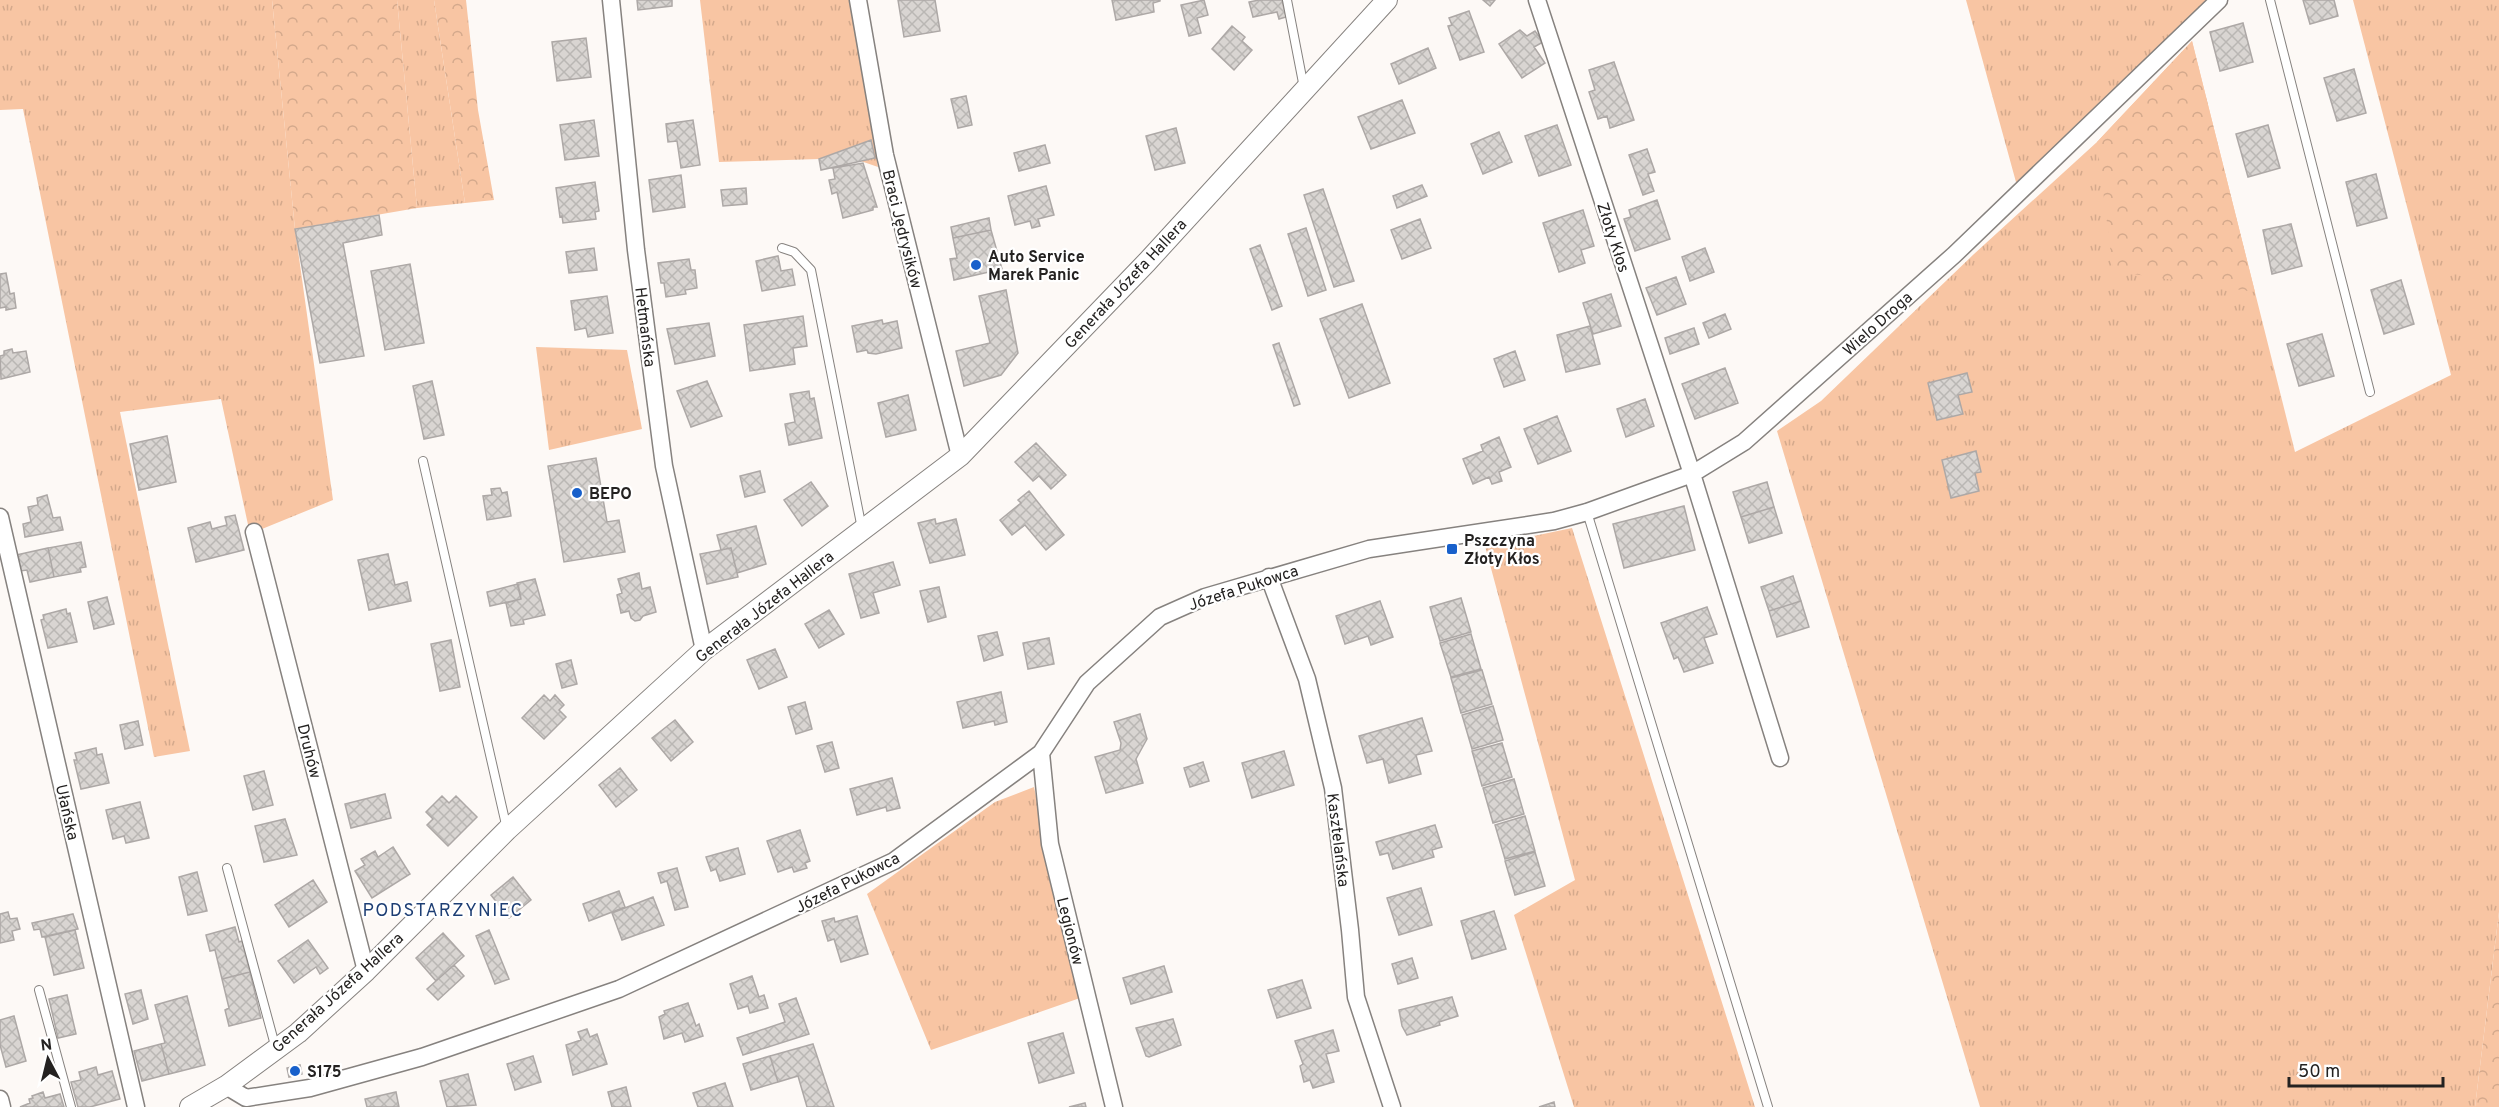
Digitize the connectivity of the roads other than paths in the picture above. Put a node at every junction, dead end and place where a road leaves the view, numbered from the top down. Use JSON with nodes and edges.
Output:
{"nodes":[{"id":1,"x":611,"y":0,"type":"edge"},
{"id":2,"x":858,"y":0,"type":"edge"},
{"id":3,"x":1287,"y":0,"type":"edge"},
{"id":4,"x":1387,"y":0,"type":"edge"},
{"id":5,"x":1537,"y":0,"type":"edge"},
{"id":6,"x":2218,"y":0,"type":"edge"},
{"id":7,"x":2270,"y":0,"type":"edge"},
{"id":8,"x":1309,"y":84,"type":"junction"},
{"id":9,"x":782,"y":248,"type":"dead end"},
{"id":10,"x":2370,"y":392,"type":"dead end"},
{"id":11,"x":960,"y":456,"type":"junction"},
{"id":12,"x":423,"y":461,"type":"dead end"},
{"id":13,"x":1692,"y":474,"type":"junction"},
{"id":14,"x":1587,"y":512,"type":"junction"},
{"id":15,"x":0,"y":517,"type":"edge"},
{"id":16,"x":862,"y":530,"type":"junction"},
{"id":17,"x":254,"y":532,"type":"dead end"},
{"id":18,"x":1469,"y":534,"type":"joint"},
{"id":19,"x":1269,"y":577,"type":"junction"},
{"id":20,"x":704,"y":650,"type":"junction"},
{"id":21,"x":1041,"y":753,"type":"junction"},
{"id":22,"x":1780,"y":758,"type":"dead end"},
{"id":23,"x":507,"y":830,"type":"junction"},
{"id":24,"x":227,"y":868,"type":"dead end"},
{"id":25,"x":366,"y":971,"type":"junction"},
{"id":26,"x":39,"y":990,"type":"dead end"},
{"id":27,"x":276,"y":1049,"type":"junction"},
{"id":28,"x":226,"y":1086,"type":"junction"},
{"id":29,"x":0,"y":1100,"type":"edge"},
{"id":30,"x":2,"y":1107,"type":"edge"},
{"id":31,"x":71,"y":1107,"type":"edge"},
{"id":32,"x":136,"y":1107,"type":"edge"},
{"id":33,"x":190,"y":1107,"type":"edge"},
{"id":34,"x":1114,"y":1107,"type":"edge"},
{"id":35,"x":1392,"y":1107,"type":"edge"},
{"id":36,"x":1768,"y":1107,"type":"edge"}],
"edges":[{"from":1,"to":20,"type":"street","name":"Hetmańska"},
{"from":2,"to":11,"type":"street","name":"Braci Jędrysików"},
{"from":3,"to":8,"type":"lane"},
{"from":4,"to":8,"type":"street","name":"Generała Józefa Hallera"},
{"from":5,"to":13,"type":"street","name":"Złoty Kłos"},
{"from":6,"to":13,"type":"street","name":"Wielo Droga"},
{"from":7,"to":10,"type":"lane"},
{"from":8,"to":11,"type":"street","name":"Generała Józefa Hallera"},
{"from":9,"to":16,"type":"lane"},
{"from":11,"to":16,"type":"street","name":"Generała Józefa Hallera"},
{"from":12,"to":23,"type":"lane"},
{"from":13,"to":14,"type":"street","name":"Wielo Droga"},
{"from":13,"to":22,"type":"street","name":"Złoty Kłos"},
{"from":14,"to":18,"type":"street","name":"Wielo Droga"},
{"from":14,"to":36,"type":"lane"},
{"from":15,"to":32,"type":"street","name":"Ułańska"},
{"from":16,"to":20,"type":"street","name":"Generała Józefa Hallera"},
{"from":17,"to":25,"type":"street","name":"Druhów"},
{"from":18,"to":19,"type":"street","name":"Józefa Pukowca"},
{"from":19,"to":21,"type":"street","name":"Józefa Pukowca"},
{"from":19,"to":35,"type":"street","name":"Kasztelańska"},
{"from":20,"to":23,"type":"street","name":"Generała Józefa Hallera"},
{"from":21,"to":28,"type":"street","name":"Józefa Pukowca"},
{"from":21,"to":34,"type":"street","name":"Legionów"},
{"from":23,"to":25,"type":"street","name":"Generała Józefa Hallera"},
{"from":24,"to":27,"type":"lane"},
{"from":25,"to":27,"type":"street","name":"Generała Józefa Hallera"},
{"from":26,"to":31,"type":"lane"},
{"from":27,"to":28,"type":"street","name":"Generała Józefa Hallera"},
{"from":28,"to":33,"type":"street","name":"Generała Józefa Hallera"},
{"from":29,"to":30,"type":"street"}]}
